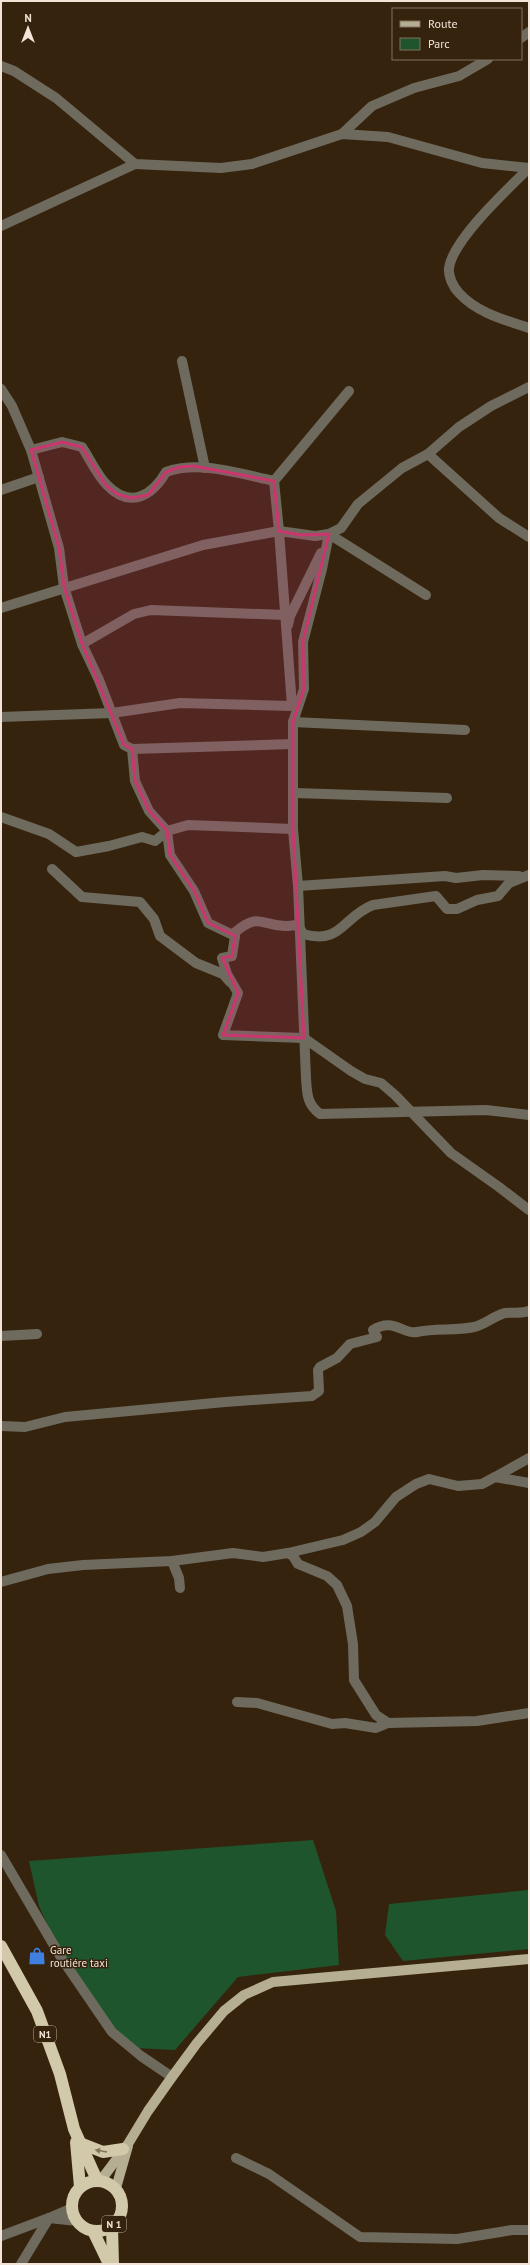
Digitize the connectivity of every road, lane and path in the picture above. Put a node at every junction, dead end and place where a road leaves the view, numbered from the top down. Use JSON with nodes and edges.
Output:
{"nodes":[{"id":1,"x":486,"y":60,"type":"edge"},
{"id":2,"x":1,"y":66,"type":"edge"},
{"id":3,"x":342,"y":134,"type":"junction"},
{"id":4,"x":135,"y":164,"type":"junction"},
{"id":5,"x":529,"y":168,"type":"edge"},
{"id":6,"x":1,"y":226,"type":"edge"},
{"id":7,"x":529,"y":328,"type":"edge"},
{"id":8,"x":182,"y":361,"type":"dead end"},
{"id":9,"x":529,"y":387,"type":"edge"},
{"id":10,"x":1,"y":389,"type":"edge"},
{"id":11,"x":349,"y":391,"type":"dead end"},
{"id":12,"x":31,"y":450,"type":"junction"},
{"id":13,"x":428,"y":454,"type":"junction"},
{"id":14,"x":205,"y":468,"type":"junction"},
{"id":15,"x":39,"y":477,"type":"junction"},
{"id":16,"x":274,"y":481,"type":"junction"},
{"id":17,"x":1,"y":490,"type":"edge"},
{"id":18,"x":279,"y":531,"type":"junction"},
{"id":19,"x":329,"y":534,"type":"junction"},
{"id":20,"x":529,"y":537,"type":"edge"},
{"id":21,"x":64,"y":587,"type":"junction"},
{"id":22,"x":426,"y":595,"type":"dead end"},
{"id":23,"x":1,"y":608,"type":"edge"},
{"id":24,"x":285,"y":615,"type":"junction"},
{"id":25,"x":286,"y":631,"type":"junction"},
{"id":26,"x":82,"y":644,"type":"junction"},
{"id":27,"x":112,"y":713,"type":"junction"},
{"id":28,"x":1,"y":717,"type":"edge"},
{"id":29,"x":293,"y":722,"type":"junction"},
{"id":30,"x":465,"y":730,"type":"dead end"},
{"id":31,"x":293,"y":744,"type":"junction"},
{"id":32,"x":132,"y":748,"type":"junction"},
{"id":33,"x":295,"y":793,"type":"junction"},
{"id":34,"x":447,"y":798,"type":"dead end"},
{"id":35,"x":3,"y":820,"type":"edge"},
{"id":36,"x":293,"y":829,"type":"junction"},
{"id":37,"x":167,"y":831,"type":"junction"},
{"id":38,"x":52,"y":869,"type":"dead end"},
{"id":39,"x":526,"y":875,"type":"edge"},
{"id":40,"x":298,"y":886,"type":"junction"},
{"id":41,"x":298,"y":925,"type":"junction"},
{"id":42,"x":235,"y":936,"type":"junction"},
{"id":43,"x":235,"y":988,"type":"junction"},
{"id":44,"x":304,"y":1038,"type":"junction"},
{"id":45,"x":410,"y":1110,"type":"junction"},
{"id":46,"x":529,"y":1115,"type":"edge"},
{"id":47,"x":529,"y":1210,"type":"edge"},
{"id":48,"x":529,"y":1312,"type":"edge"},
{"id":49,"x":37,"y":1334,"type":"dead end"},
{"id":50,"x":1,"y":1336,"type":"edge"},
{"id":51,"x":1,"y":1426,"type":"edge"},
{"id":52,"x":529,"y":1458,"type":"edge"},
{"id":53,"x":495,"y":1477,"type":"junction"},
{"id":54,"x":529,"y":1483,"type":"edge"},
{"id":55,"x":288,"y":1553,"type":"junction"},
{"id":56,"x":172,"y":1561,"type":"junction"},
{"id":57,"x":1,"y":1582,"type":"edge"},
{"id":58,"x":180,"y":1588,"type":"dead end"},
{"id":59,"x":237,"y":1702,"type":"dead end"},
{"id":60,"x":529,"y":1713,"type":"edge"},
{"id":61,"x":388,"y":1723,"type":"junction"},
{"id":62,"x":1,"y":1855,"type":"edge"},
{"id":63,"x":1,"y":1946,"type":"edge"},
{"id":64,"x":529,"y":1959,"type":"edge"},
{"id":65,"x":172,"y":2077,"type":"junction"},
{"id":66,"x":74,"y":2129,"type":"junction"},
{"id":67,"x":80,"y":2143,"type":"junction"},
{"id":68,"x":126,"y":2147,"type":"junction"},
{"id":69,"x":236,"y":2158,"type":"dead end"},
{"id":70,"x":99,"y":2180,"type":"junction"},
{"id":71,"x":80,"y":2186,"type":"junction"},
{"id":72,"x":116,"y":2188,"type":"junction"},
{"id":73,"x":72,"y":2208,"type":"junction"},
{"id":74,"x":49,"y":2218,"type":"junction"},
{"id":75,"x":77,"y":2221,"type":"junction"},
{"id":76,"x":112,"y":2227,"type":"junction"},
{"id":77,"x":529,"y":2230,"type":"edge"},
{"id":78,"x":93,"y":2231,"type":"junction"},
{"id":79,"x":1,"y":2236,"type":"edge"},
{"id":80,"x":21,"y":2264,"type":"edge"},
{"id":81,"x":108,"y":2264,"type":"edge"},
{"id":82,"x":113,"y":2264,"type":"edge"}],
"edges":[{"from":1,"to":3,"type":"street"},
{"from":2,"to":4,"type":"street"},
{"from":3,"to":4,"type":"street"},
{"from":3,"to":5,"type":"street"},
{"from":4,"to":6,"type":"street"},
{"from":5,"to":7,"type":"street"},
{"from":8,"to":14,"type":"street"},
{"from":9,"to":13,"type":"street"},
{"from":10,"to":12,"type":"street"},
{"from":11,"to":16,"type":"street"},
{"from":12,"to":14,"type":"street"},
{"from":12,"to":15,"type":"street"},
{"from":13,"to":19,"type":"street"},
{"from":13,"to":20,"type":"street"},
{"from":14,"to":16,"type":"street"},
{"from":15,"to":17,"type":"street"},
{"from":15,"to":21,"type":"street"},
{"from":16,"to":18,"type":"street"},
{"from":18,"to":19,"type":"street"},
{"from":18,"to":21,"type":"street"},
{"from":18,"to":24,"type":"street"},
{"from":19,"to":22,"type":"street"},
{"from":19,"to":25,"type":"street"},
{"from":19,"to":29,"type":"street"},
{"from":21,"to":23,"type":"street"},
{"from":21,"to":26,"type":"street"},
{"from":24,"to":25,"type":"street"},
{"from":24,"to":26,"type":"street"},
{"from":25,"to":27,"type":"street"},
{"from":26,"to":27,"type":"street"},
{"from":27,"to":28,"type":"street"},
{"from":27,"to":32,"type":"street"},
{"from":29,"to":30,"type":"street"},
{"from":29,"to":31,"type":"street"},
{"from":31,"to":32,"type":"street"},
{"from":31,"to":33,"type":"street"},
{"from":32,"to":37,"type":"street"},
{"from":33,"to":34,"type":"street"},
{"from":33,"to":36,"type":"street"},
{"from":35,"to":37,"type":"street"},
{"from":36,"to":37,"type":"street"},
{"from":36,"to":40,"type":"street"},
{"from":37,"to":42,"type":"street"},
{"from":38,"to":43,"type":"street"},
{"from":39,"to":40,"type":"street"},
{"from":39,"to":41,"type":"street"},
{"from":40,"to":41,"type":"street"},
{"from":41,"to":42,"type":"street"},
{"from":41,"to":44,"type":"street"},
{"from":42,"to":43,"type":"street"},
{"from":43,"to":44,"type":"street"},
{"from":44,"to":45,"type":"street"},
{"from":44,"to":45,"type":"street"},
{"from":45,"to":46,"type":"street"},
{"from":45,"to":47,"type":"street"},
{"from":48,"to":51,"type":"street"},
{"from":49,"to":50,"type":"street"},
{"from":52,"to":53,"type":"street"},
{"from":53,"to":54,"type":"street"},
{"from":53,"to":55,"type":"street"},
{"from":55,"to":56,"type":"street"},
{"from":55,"to":61,"type":"street"},
{"from":56,"to":57,"type":"street"},
{"from":56,"to":58,"type":"street"},
{"from":59,"to":61,"type":"street"},
{"from":60,"to":61,"type":"street"},
{"from":62,"to":65,"type":"street"},
{"from":63,"to":66,"type":"highway","number":"N1"},
{"from":64,"to":65,"type":"main road"},
{"from":65,"to":68,"type":"main road"},
{"from":66,"to":67,"type":"highway","number":"N1"},
{"from":66,"to":71,"type":"highway","number":"N1"},
{"from":68,"to":67,"type":"highway","one_way":true},
{"from":67,"to":70,"type":"highway","number":"N1"},
{"from":68,"to":70,"type":"main road"},
{"from":68,"to":72,"type":"main road"},
{"from":69,"to":77,"type":"street"},
{"from":70,"to":71,"type":"highway"},
{"from":70,"to":72,"type":"highway"},
{"from":71,"to":73,"type":"highway"},
{"from":72,"to":76,"type":"highway","number":"N 1"},
{"from":73,"to":74,"type":"street"},
{"from":73,"to":75,"type":"highway"},
{"from":74,"to":75,"type":"street"},
{"from":74,"to":79,"type":"street"},
{"from":74,"to":80,"type":"street"},
{"from":75,"to":78,"type":"highway","number":"N 1"},
{"from":76,"to":78,"type":"highway","number":"N 1"},
{"from":76,"to":82,"type":"highway","number":"N 1"},
{"from":78,"to":81,"type":"highway","number":"N 1"}]}
